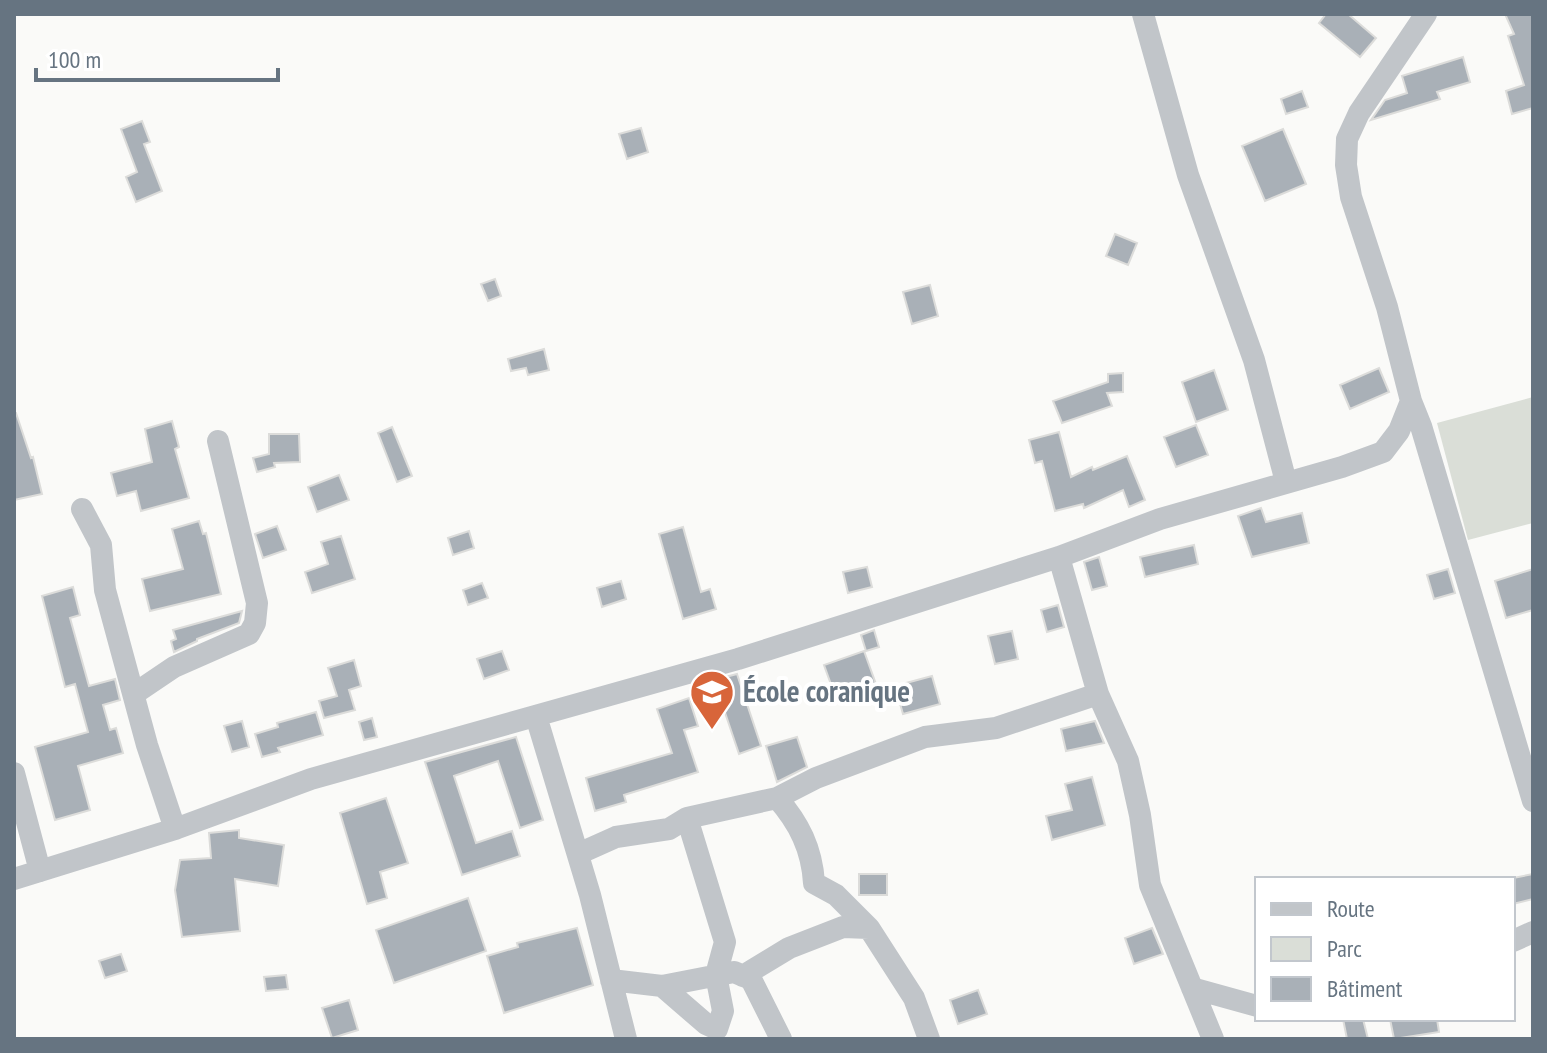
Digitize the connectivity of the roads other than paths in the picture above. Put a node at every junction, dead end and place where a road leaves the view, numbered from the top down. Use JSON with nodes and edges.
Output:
{"nodes":[{"id":1,"x":1143,"y":14,"type":"edge"},
{"id":2,"x":1426,"y":14,"type":"edge"},
{"id":3,"x":1411,"y":401,"type":"junction"},
{"id":4,"x":218,"y":441,"type":"dead end"},
{"id":5,"x":1383,"y":452,"type":"junction"},
{"id":6,"x":1428,"y":455,"type":"junction"},
{"id":7,"x":1286,"y":482,"type":"junction"},
{"id":8,"x":82,"y":509,"type":"dead end"},
{"id":9,"x":1059,"y":557,"type":"junction"},
{"id":10,"x":134,"y":694,"type":"junction"},
{"id":11,"x":1098,"y":694,"type":"junction"},
{"id":12,"x":536,"y":716,"type":"junction"},
{"id":13,"x":14,"y":773,"type":"edge"},
{"id":14,"x":777,"y":798,"type":"junction"},
{"id":15,"x":1533,"y":801,"type":"edge"},
{"id":16,"x":687,"y":818,"type":"junction"},
{"id":17,"x":175,"y":829,"type":"junction"},
{"id":18,"x":578,"y":854,"type":"junction"},
{"id":19,"x":40,"y":871,"type":"junction"},
{"id":20,"x":14,"y":879,"type":"edge"},
{"id":21,"x":869,"y":928,"type":"junction"},
{"id":22,"x":716,"y":975,"type":"junction"},
{"id":23,"x":743,"y":976,"type":"junction"},
{"id":24,"x":611,"y":980,"type":"junction"},
{"id":25,"x":662,"y":986,"type":"junction"},
{"id":26,"x":1192,"y":988,"type":"junction"},
{"id":27,"x":1255,"y":1005,"type":"edge"},
{"id":28,"x":626,"y":1039,"type":"edge"},
{"id":29,"x":781,"y":1039,"type":"edge"},
{"id":30,"x":929,"y":1039,"type":"edge"},
{"id":31,"x":1213,"y":1039,"type":"edge"}],
"edges":[{"from":1,"to":7,"type":"street"},
{"from":2,"to":3,"type":"street"},
{"from":3,"to":5,"type":"street"},
{"from":3,"to":6,"type":"street"},
{"from":4,"to":10,"type":"street"},
{"from":5,"to":6,"type":"street"},
{"from":5,"to":7,"type":"street"},
{"from":6,"to":15,"type":"street"},
{"from":7,"to":9,"type":"street"},
{"from":8,"to":10,"type":"street"},
{"from":9,"to":11,"type":"street"},
{"from":9,"to":12,"type":"street"},
{"from":10,"to":17,"type":"street"},
{"from":11,"to":14,"type":"street"},
{"from":11,"to":26,"type":"street"},
{"from":12,"to":17,"type":"street"},
{"from":12,"to":18,"type":"street"},
{"from":13,"to":19,"type":"street"},
{"from":14,"to":16,"type":"street"},
{"from":14,"to":21,"type":"street"},
{"from":16,"to":18,"type":"street"},
{"from":16,"to":22,"type":"street"},
{"from":17,"to":19,"type":"street"},
{"from":18,"to":24,"type":"street"},
{"from":19,"to":20,"type":"street"},
{"from":21,"to":23,"type":"street"},
{"from":21,"to":30,"type":"street"},
{"from":22,"to":23,"type":"street"},
{"from":22,"to":25,"type":"street"},
{"from":22,"to":25,"type":"street"},
{"from":23,"to":29,"type":"street"},
{"from":24,"to":25,"type":"street"},
{"from":24,"to":28,"type":"street"},
{"from":26,"to":27,"type":"street"},
{"from":26,"to":31,"type":"street"}]}
